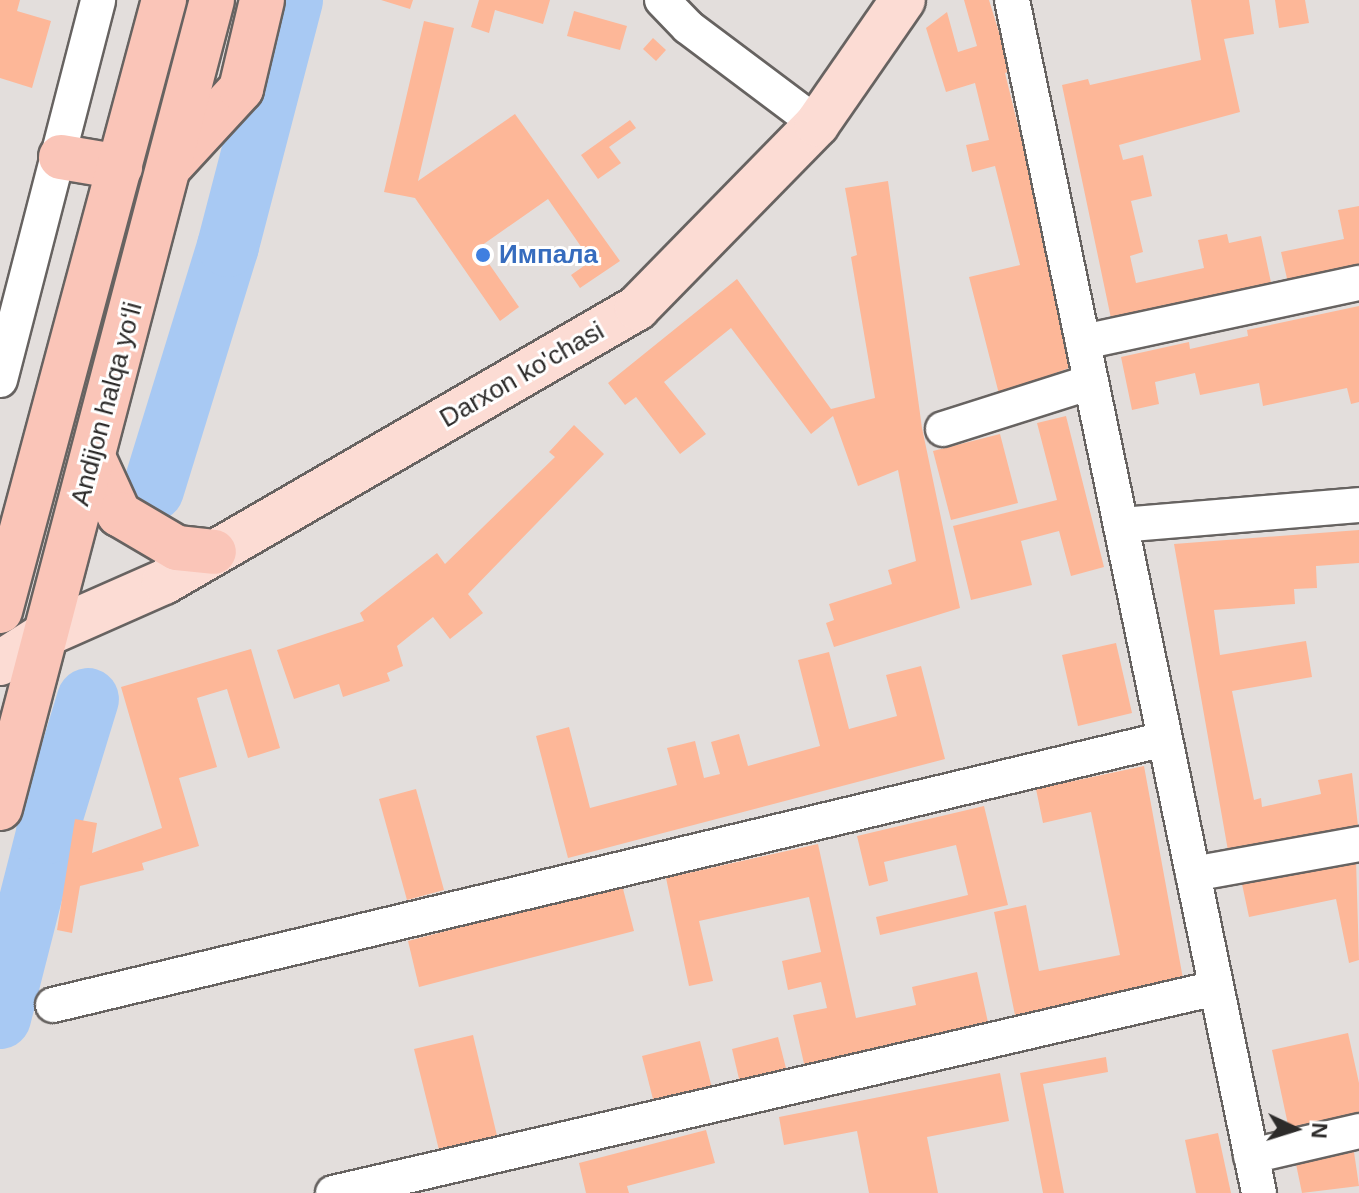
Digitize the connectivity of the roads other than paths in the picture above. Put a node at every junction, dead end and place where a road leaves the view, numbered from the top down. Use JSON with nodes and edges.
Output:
{"nodes":[{"id":1,"x":98,"y":0,"type":"edge"},
{"id":2,"x":164,"y":0,"type":"edge"},
{"id":3,"x":212,"y":0,"type":"edge"},
{"id":4,"x":262,"y":0,"type":"edge"},
{"id":5,"x":662,"y":0,"type":"edge"},
{"id":6,"x":903,"y":0,"type":"edge"},
{"id":7,"x":1012,"y":0,"type":"edge"},
{"id":8,"x":692,"y":14,"type":"edge"},
{"id":9,"x":817,"y":124,"type":"junction"},
{"id":10,"x":61,"y":157,"type":"junction"},
{"id":11,"x":120,"y":167,"type":"junction"},
{"id":12,"x":169,"y":167,"type":"junction"},
{"id":13,"x":1359,"y":283,"type":"edge"},
{"id":14,"x":1083,"y":342,"type":"junction"},
{"id":15,"x":0,"y":380,"type":"edge"},
{"id":16,"x":1091,"y":382,"type":"junction"},
{"id":17,"x":943,"y":429,"type":"dead end"},
{"id":18,"x":93,"y":457,"type":"junction"},
{"id":19,"x":1359,"y":505,"type":"edge"},
{"id":20,"x":1121,"y":525,"type":"junction"},
{"id":21,"x":214,"y":552,"type":"junction"},
{"id":22,"x":0,"y":611,"type":"edge"},
{"id":23,"x":46,"y":634,"type":"junction"},
{"id":24,"x":0,"y":663,"type":"edge"},
{"id":25,"x":1165,"y":739,"type":"junction"},
{"id":26,"x":0,"y":808,"type":"edge"},
{"id":27,"x":1359,"y":844,"type":"edge"},
{"id":28,"x":1193,"y":874,"type":"junction"},
{"id":29,"x":1216,"y":988,"type":"junction"},
{"id":30,"x":53,"y":1005,"type":"dead end"},
{"id":31,"x":1359,"y":1131,"type":"edge"},
{"id":32,"x":1251,"y":1156,"type":"junction"},
{"id":33,"x":333,"y":1193,"type":"edge"},
{"id":34,"x":1259,"y":1193,"type":"edge"}],
"edges":[{"from":1,"to":10,"type":"street"},
{"from":2,"to":11,"type":"highway","name":"Andijon halqa yo‘li"},
{"from":3,"to":12,"type":"highway","name":"Andijon halqa yo‘li"},
{"from":4,"to":12,"type":"highway"},
{"from":5,"to":8,"type":"street"},
{"from":6,"to":9,"type":"main road","name":"Darxon ko'chasi"},
{"from":7,"to":14,"type":"street"},
{"from":8,"to":9,"type":"street"},
{"from":9,"to":21,"type":"main road","name":"Darxon ko'chasi"},
{"from":10,"to":11,"type":"highway"},
{"from":10,"to":15,"type":"street"},
{"from":11,"to":22,"type":"highway","name":"Andijon halqa yo‘li"},
{"from":12,"to":18,"type":"highway","name":"Andijon halqa yo‘li"},
{"from":13,"to":14,"type":"street"},
{"from":14,"to":16,"type":"street"},
{"from":16,"to":17,"type":"street"},
{"from":16,"to":20,"type":"street"},
{"from":18,"to":21,"type":"highway"},
{"from":18,"to":23,"type":"highway","name":"Andijon halqa yo‘li"},
{"from":19,"to":20,"type":"street"},
{"from":20,"to":25,"type":"street"},
{"from":21,"to":23,"type":"main road","name":"Darxon ko'chasi"},
{"from":23,"to":24,"type":"main road","name":"Darxon ko'chasi"},
{"from":23,"to":26,"type":"highway","name":"Andijon halqa yo‘li"},
{"from":25,"to":28,"type":"street"},
{"from":25,"to":30,"type":"street"},
{"from":27,"to":28,"type":"street"},
{"from":28,"to":29,"type":"street"},
{"from":29,"to":32,"type":"street"},
{"from":29,"to":33,"type":"street"},
{"from":31,"to":32,"type":"street"},
{"from":32,"to":34,"type":"street"}]}
